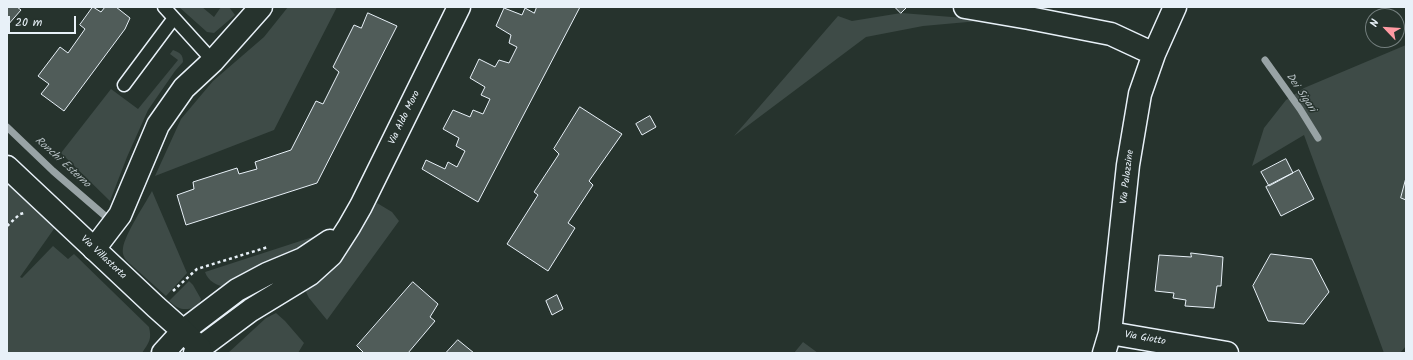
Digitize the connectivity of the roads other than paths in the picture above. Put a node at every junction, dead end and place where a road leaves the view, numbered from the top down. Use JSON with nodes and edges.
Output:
{"nodes":[{"id":1,"x":164,"y":7,"type":"edge"},
{"id":2,"x":261,"y":7,"type":"edge"},
{"id":3,"x":460,"y":7,"type":"edge"},
{"id":4,"x":965,"y":7,"type":"edge"},
{"id":5,"x":1175,"y":7,"type":"edge"},
{"id":6,"x":174,"y":18,"type":"junction"},
{"id":7,"x":1154,"y":54,"type":"junction"},
{"id":8,"x":213,"y":61,"type":"junction"},
{"id":9,"x":124,"y":85,"type":"dead end"},
{"id":10,"x":7,"y":167,"type":"edge"},
{"id":11,"x":349,"y":228,"type":"junction"},
{"id":12,"x":94,"y":248,"type":"junction"},
{"id":13,"x":251,"y":310,"type":"junction"},
{"id":14,"x":183,"y":331,"type":"junction"},
{"id":15,"x":1107,"y":343,"type":"edge"},
{"id":16,"x":192,"y":351,"type":"edge"},
{"id":17,"x":163,"y":353,"type":"edge"},
{"id":18,"x":1227,"y":353,"type":"edge"}],
"edges":[{"from":1,"to":6,"type":"lane"},
{"from":2,"to":8,"type":"street"},
{"from":3,"to":11,"type":"street","name":"Via Aldo Moro"},
{"from":4,"to":7,"type":"street"},
{"from":5,"to":7,"type":"street","name":"Via Palazzine"},
{"from":6,"to":8,"type":"lane"},
{"from":6,"to":9,"type":"lane"},
{"from":7,"to":15,"type":"street","name":"Via Palazzine"},
{"from":8,"to":12,"type":"street"},
{"from":10,"to":12,"type":"street","name":"Via Villastorta"},
{"from":11,"to":13,"type":"street","name":"Via Aldo Moro"},
{"from":11,"to":14,"type":"street","name":"Via Aldo Moro"},
{"from":12,"to":14,"type":"street","name":"Via Villastorta"},
{"from":13,"to":14,"type":"street","name":"Via Aldo Moro"},
{"from":13,"to":16,"type":"street","name":"Via Aldo Moro"},
{"from":14,"to":16,"type":"street","name":"Via Villastorta"},
{"from":14,"to":17,"type":"street","name":"Via Aldo Moro"},
{"from":15,"to":18,"type":"street","name":"Via Giotto"}]}
